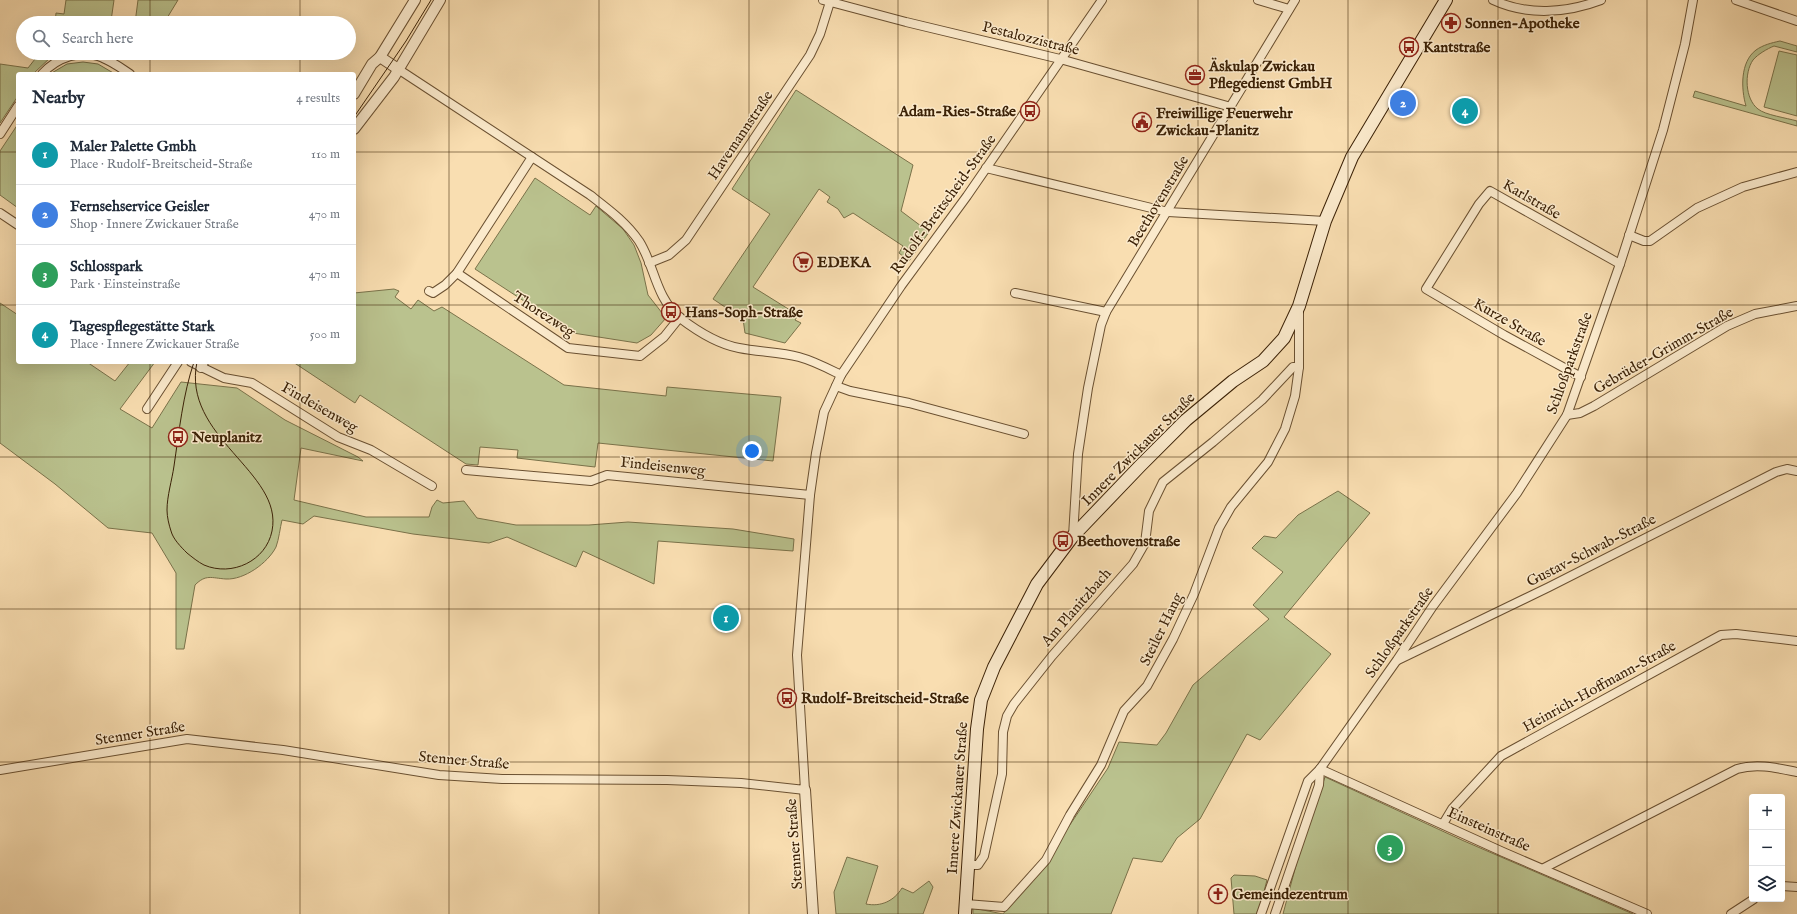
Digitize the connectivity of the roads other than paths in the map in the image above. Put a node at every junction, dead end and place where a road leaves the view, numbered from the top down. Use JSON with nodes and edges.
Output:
{"nodes":[{"id":1,"x":415,"y":0,"type":"edge"},
{"id":2,"x":440,"y":0,"type":"edge"},
{"id":3,"x":1102,"y":0,"type":"edge"},
{"id":4,"x":1258,"y":0,"type":"edge"},
{"id":5,"x":1295,"y":0,"type":"edge"},
{"id":6,"x":1446,"y":0,"type":"edge"},
{"id":7,"x":1493,"y":0,"type":"edge"},
{"id":8,"x":1601,"y":0,"type":"edge"},
{"id":9,"x":1693,"y":0,"type":"edge"},
{"id":10,"x":1736,"y":0,"type":"edge"},
{"id":11,"x":827,"y":1,"type":"edge"},
{"id":12,"x":1289,"y":9,"type":"junction"},
{"id":13,"x":1797,"y":20,"type":"edge"},
{"id":14,"x":380,"y":57,"type":"junction"},
{"id":15,"x":1060,"y":59,"type":"junction"},
{"id":16,"x":59,"y":60,"type":"edge"},
{"id":17,"x":107,"y":60,"type":"edge"},
{"id":18,"x":398,"y":70,"type":"junction"},
{"id":19,"x":44,"y":72,"type":"edge"},
{"id":20,"x":127,"y":72,"type":"edge"},
{"id":21,"x":356,"y":91,"type":"edge"},
{"id":22,"x":1231,"y":107,"type":"junction"},
{"id":23,"x":16,"y":109,"type":"edge"},
{"id":24,"x":356,"y":126,"type":"edge"},
{"id":25,"x":0,"y":134,"type":"edge"},
{"id":26,"x":532,"y":157,"type":"junction"},
{"id":27,"x":986,"y":168,"type":"junction"},
{"id":28,"x":1797,"y":172,"type":"edge"},
{"id":29,"x":1168,"y":212,"type":"junction"},
{"id":30,"x":0,"y":213,"type":"edge"},
{"id":31,"x":1325,"y":221,"type":"junction"},
{"id":32,"x":16,"y":224,"type":"edge"},
{"id":33,"x":1629,"y":235,"type":"junction"},
{"id":34,"x":649,"y":263,"type":"junction"},
{"id":35,"x":1620,"y":264,"type":"junction"},
{"id":36,"x":457,"y":273,"type":"junction"},
{"id":37,"x":1426,"y":289,"type":"joint"},
{"id":38,"x":429,"y":291,"type":"dead end"},
{"id":39,"x":1015,"y":293,"type":"dead end"},
{"id":40,"x":1300,"y":306,"type":"junction"},
{"id":41,"x":1797,"y":306,"type":"edge"},
{"id":42,"x":1106,"y":312,"type":"junction"},
{"id":43,"x":680,"y":317,"type":"junction"},
{"id":44,"x":177,"y":364,"type":"edge"},
{"id":45,"x":202,"y":365,"type":"edge"},
{"id":46,"x":1299,"y":367,"type":"junction"},
{"id":47,"x":841,"y":375,"type":"junction"},
{"id":48,"x":1581,"y":377,"type":"junction"},
{"id":49,"x":836,"y":386,"type":"junction"},
{"id":50,"x":147,"y":409,"type":"dead end"},
{"id":51,"x":1567,"y":415,"type":"junction"},
{"id":52,"x":1024,"y":434,"type":"dead end"},
{"id":53,"x":466,"y":470,"type":"dead end"},
{"id":54,"x":1797,"y":471,"type":"edge"},
{"id":55,"x":432,"y":486,"type":"dead end"},
{"id":56,"x":810,"y":495,"type":"junction"},
{"id":57,"x":1073,"y":536,"type":"junction"},
{"id":58,"x":1797,"y":641,"type":"edge"},
{"id":59,"x":1397,"y":660,"type":"junction"},
{"id":60,"x":1320,"y":768,"type":"junction"},
{"id":61,"x":0,"y":770,"type":"edge"},
{"id":62,"x":1797,"y":772,"type":"edge"},
{"id":63,"x":806,"y":790,"type":"junction"},
{"id":64,"x":1444,"y":824,"type":"junction"},
{"id":65,"x":969,"y":865,"type":"junction"},
{"id":66,"x":1544,"y":868,"type":"junction"},
{"id":67,"x":1785,"y":886,"type":"edge"},
{"id":68,"x":1797,"y":887,"type":"edge"},
{"id":69,"x":1749,"y":902,"type":"edge"},
{"id":70,"x":966,"y":909,"type":"edge"},
{"id":71,"x":813,"y":914,"type":"edge"},
{"id":72,"x":1261,"y":914,"type":"edge"},
{"id":73,"x":1275,"y":914,"type":"edge"},
{"id":74,"x":1648,"y":914,"type":"edge"},
{"id":75,"x":1731,"y":914,"type":"edge"}],
"edges":[{"from":1,"to":14,"type":"street"},
{"from":2,"to":18,"type":"street"},
{"from":3,"to":15,"type":"street","name":"Rudolf-Breitscheid-Straße"},
{"from":4,"to":12,"type":"street"},
{"from":5,"to":12,"type":"street","name":"Beethovenstraße"},
{"from":6,"to":31,"type":"main road","name":"Innere Zwickauer Straße"},
{"from":7,"to":8,"type":"street"},
{"from":9,"to":33,"type":"street","name":"Schloßparkstraße"},
{"from":10,"to":13,"type":"street"},
{"from":11,"to":15,"type":"street","name":"Pestalozzistraße"},
{"from":11,"to":34,"type":"street","name":"Havemannstraße"},
{"from":12,"to":22,"type":"street","name":"Beethovenstraße"},
{"from":14,"to":18,"type":"street"},
{"from":14,"to":21,"type":"street"},
{"from":15,"to":22,"type":"street","name":"Pestalozzistraße"},
{"from":15,"to":27,"type":"street","name":"Rudolf-Breitscheid-Straße"},
{"from":16,"to":19,"type":"street"},
{"from":17,"to":20,"type":"street"},
{"from":18,"to":24,"type":"street"},
{"from":18,"to":26,"type":"street"},
{"from":22,"to":29,"type":"street","name":"Beethovenstraße"},
{"from":23,"to":25,"type":"street"},
{"from":26,"to":34,"type":"street"},
{"from":26,"to":36,"type":"street"},
{"from":27,"to":29,"type":"street"},
{"from":27,"to":47,"type":"street","name":"Rudolf-Breitscheid-Straße"},
{"from":28,"to":33,"type":"street"},
{"from":29,"to":31,"type":"street"},
{"from":29,"to":42,"type":"street","name":"Beethovenstraße"},
{"from":30,"to":32,"type":"street"},
{"from":31,"to":40,"type":"main road","name":"Innere Zwickauer Straße"},
{"from":33,"to":35,"type":"street","name":"Schloßparkstraße"},
{"from":34,"to":43,"type":"street"},
{"from":35,"to":37,"type":"street","name":"Karlstraße"},
{"from":35,"to":48,"type":"street","name":"Schloßparkstraße"},
{"from":36,"to":38,"type":"street"},
{"from":36,"to":43,"type":"street","name":"Thorezweg"},
{"from":37,"to":48,"type":"street","name":"Kurze Straße"},
{"from":39,"to":42,"type":"street"},
{"from":40,"to":46,"type":"street","name":"Steiler Hang"},
{"from":40,"to":57,"type":"main road","name":"Innere Zwickauer Straße"},
{"from":41,"to":51,"type":"street","name":"Gebrüder-Grimm-Straße"},
{"from":42,"to":57,"type":"street","name":"Beethovenstraße"},
{"from":43,"to":47,"type":"street"},
{"from":44,"to":50,"type":"street"},
{"from":45,"to":55,"type":"street","name":"Findeisenweg"},
{"from":46,"to":65,"type":"street","name":"Am Planitzbach"},
{"from":46,"to":70,"type":"street","name":"Steiler Hang"},
{"from":47,"to":49,"type":"street","name":"Rudolf-Breitscheid-Straße"},
{"from":48,"to":51,"type":"street","name":"Schloßparkstraße"},
{"from":49,"to":52,"type":"street"},
{"from":49,"to":56,"type":"street","name":"Rudolf-Breitscheid-Straße"},
{"from":51,"to":59,"type":"street","name":"Schloßparkstraße"},
{"from":53,"to":56,"type":"street","name":"Findeisenweg"},
{"from":54,"to":59,"type":"street","name":"Gustav-Schwab-Straße"},
{"from":56,"to":63,"type":"street","name":"Rudolf-Breitscheid-Straße"},
{"from":57,"to":65,"type":"main road","name":"Innere Zwickauer Straße"},
{"from":58,"to":64,"type":"street","name":"Heinrich-Hoffmann-Straße"},
{"from":59,"to":60,"type":"street","name":"Schloßparkstraße"},
{"from":60,"to":64,"type":"street","name":"Einsteinstraße"},
{"from":60,"to":72,"type":"street","name":"Schloßparkstraße"},
{"from":60,"to":73,"type":"street","name":"Schloßparkstraße"},
{"from":61,"to":63,"type":"street","name":"Stenner Straße"},
{"from":62,"to":66,"type":"street"},
{"from":63,"to":71,"type":"street","name":"Stenner Straße"},
{"from":64,"to":66,"type":"street","name":"Einsteinstraße"},
{"from":65,"to":70,"type":"main road","name":"Innere Zwickauer Straße"},
{"from":66,"to":74,"type":"street","name":"Einsteinstraße"},
{"from":67,"to":68,"type":"street"},
{"from":69,"to":75,"type":"street"}]}
